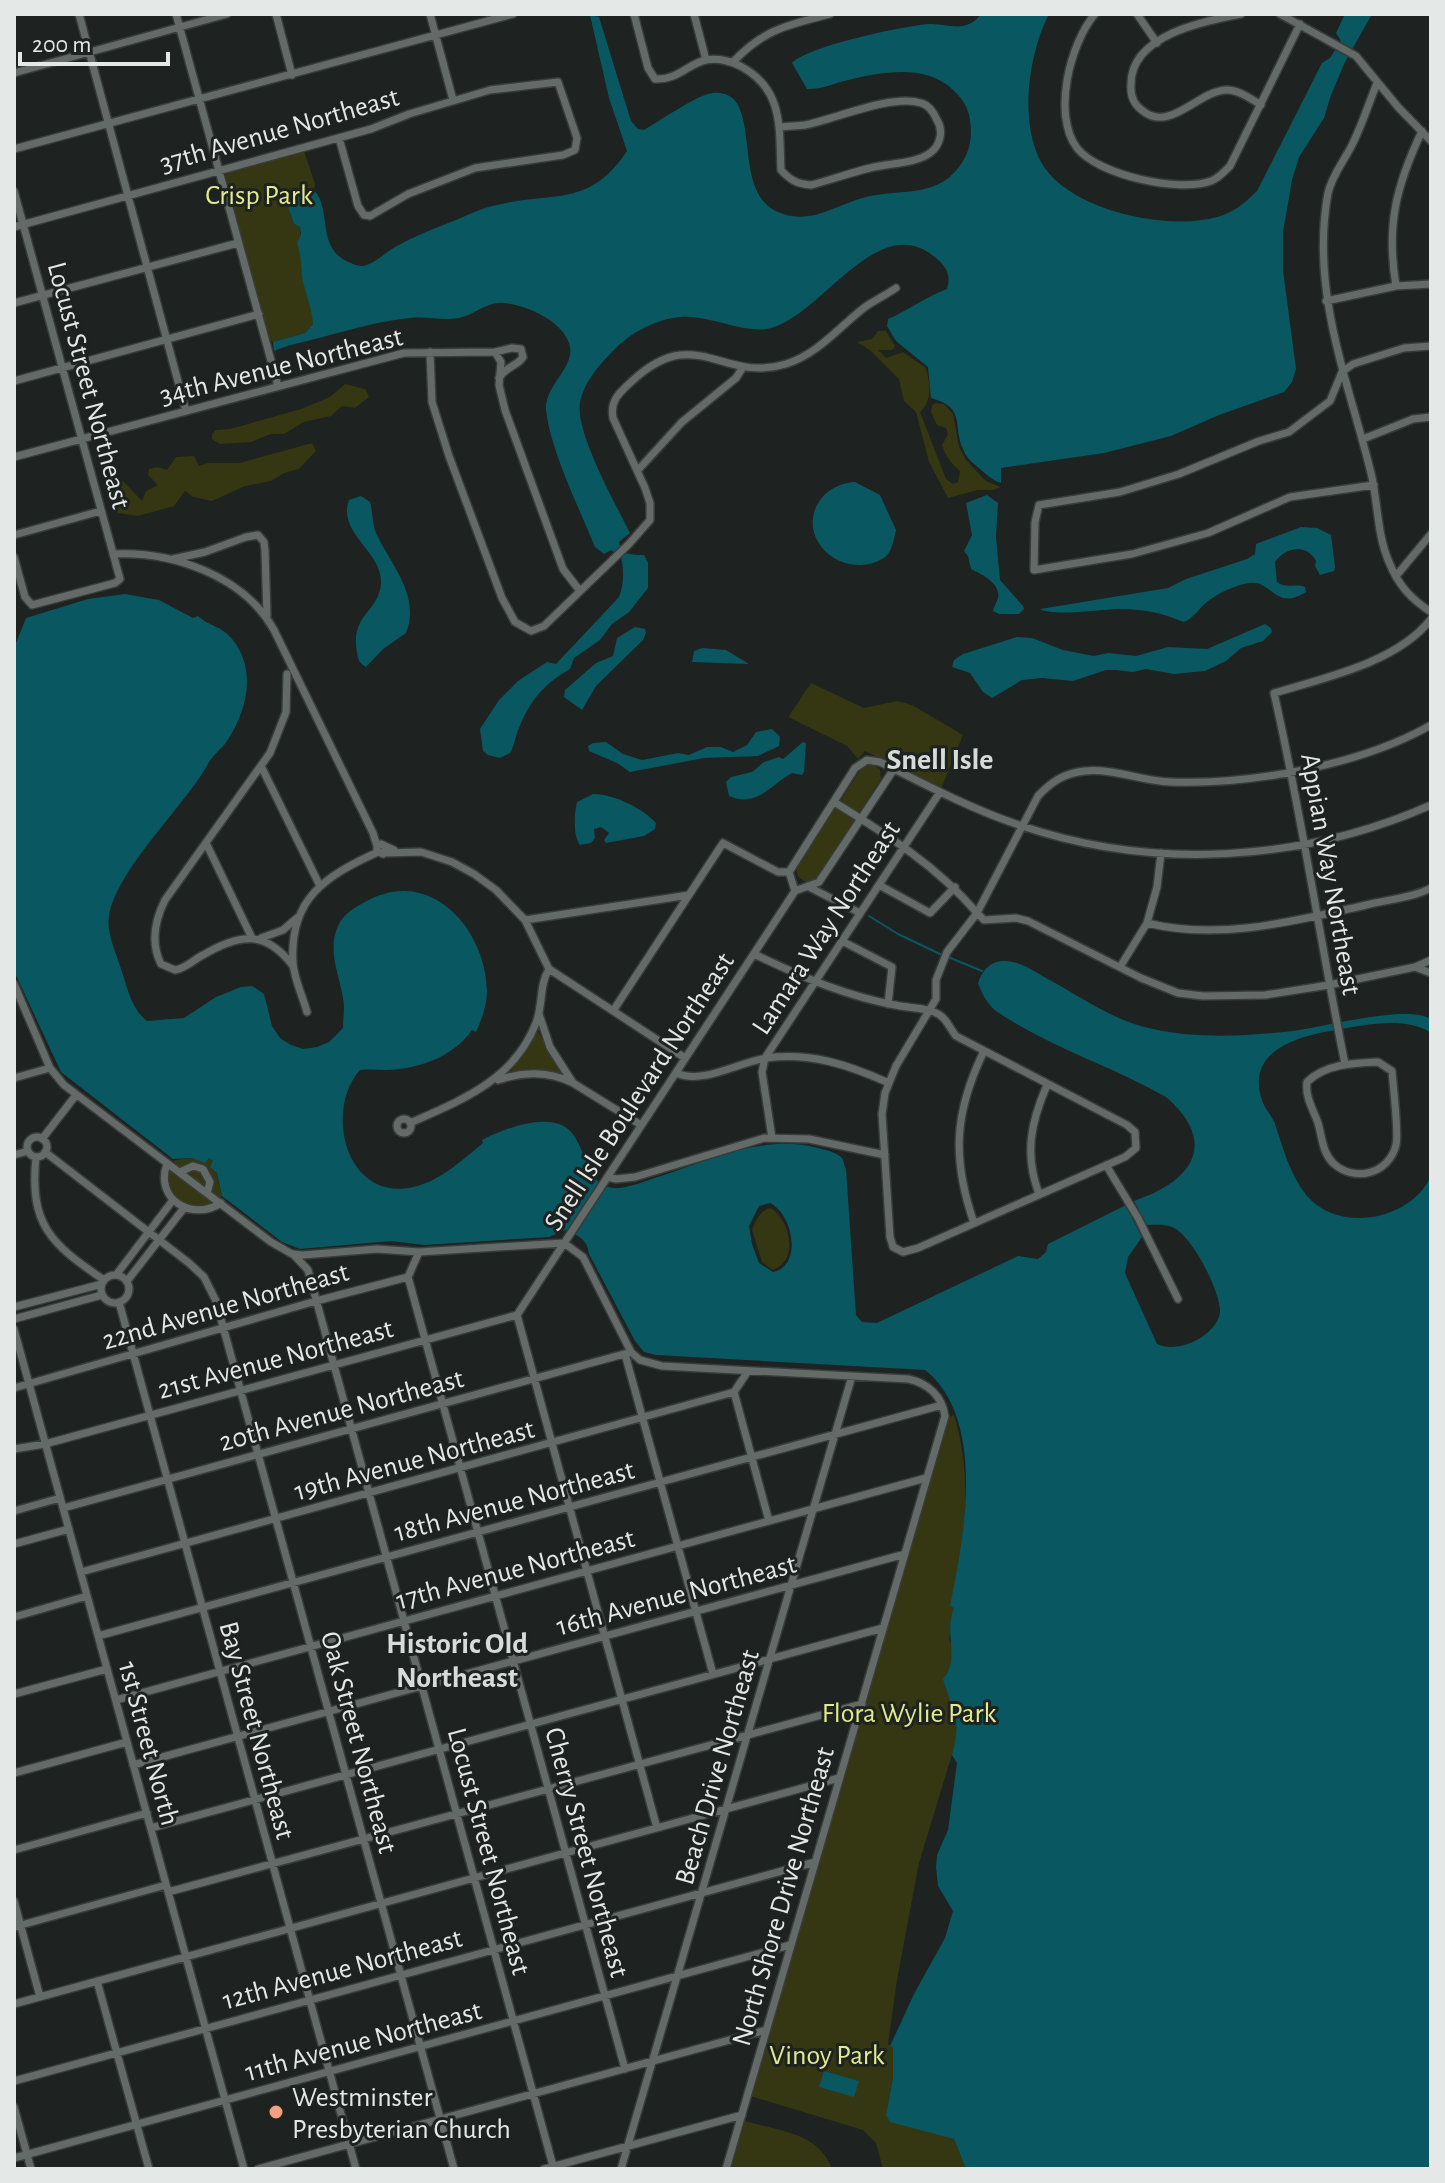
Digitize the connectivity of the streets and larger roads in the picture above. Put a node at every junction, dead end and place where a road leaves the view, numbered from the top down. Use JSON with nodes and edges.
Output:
{"nodes":[{"id":1,"x":79,"y":14,"type":"edge"},
{"id":2,"x":176,"y":14,"type":"edge"},
{"id":3,"x":227,"y":14,"type":"edge"},
{"id":4,"x":276,"y":14,"type":"edge"},
{"id":5,"x":430,"y":14,"type":"edge"},
{"id":6,"x":513,"y":14,"type":"edge"},
{"id":7,"x":634,"y":14,"type":"edge"},
{"id":8,"x":694,"y":14,"type":"edge"},
{"id":9,"x":830,"y":14,"type":"edge"},
{"id":10,"x":1095,"y":14,"type":"edge"},
{"id":11,"x":1137,"y":14,"type":"edge"},
{"id":12,"x":1241,"y":14,"type":"edge"},
{"id":13,"x":1280,"y":14,"type":"edge"},
{"id":14,"x":1300,"y":24,"type":"junction"},
{"id":15,"x":180,"y":27,"type":"junction"},
{"id":16,"x":436,"y":35,"type":"junction"},
{"id":17,"x":1157,"y":43,"type":"junction"},
{"id":18,"x":90,"y":51,"type":"junction"},
{"id":19,"x":706,"y":60,"type":"junction"},
{"id":20,"x":733,"y":62,"type":"junction"},
{"id":21,"x":14,"y":73,"type":"edge"},
{"id":22,"x":292,"y":75,"type":"junction"},
{"id":23,"x":1377,"y":83,"type":"junction"},
{"id":24,"x":200,"y":99,"type":"junction"},
{"id":25,"x":453,"y":100,"type":"junction"},
{"id":26,"x":1261,"y":105,"type":"junction"},
{"id":27,"x":108,"y":124,"type":"junction"},
{"id":28,"x":781,"y":127,"type":"junction"},
{"id":29,"x":1422,"y":131,"type":"junction"},
{"id":30,"x":339,"y":138,"type":"junction"},
{"id":31,"x":1431,"y":141,"type":"edge"},
{"id":32,"x":14,"y":149,"type":"edge"},
{"id":33,"x":219,"y":171,"type":"junction"},
{"id":34,"x":14,"y":191,"type":"edge"},
{"id":35,"x":127,"y":195,"type":"junction"},
{"id":36,"x":23,"y":224,"type":"junction"},
{"id":37,"x":14,"y":227,"type":"edge"},
{"id":38,"x":238,"y":243,"type":"junction"},
{"id":39,"x":147,"y":267,"type":"junction"},
{"id":40,"x":1431,"y":284,"type":"edge"},
{"id":41,"x":1396,"y":286,"type":"junction"},
{"id":42,"x":896,"y":288,"type":"dead end"},
{"id":43,"x":43,"y":296,"type":"junction"},
{"id":44,"x":1326,"y":301,"type":"junction"},
{"id":45,"x":14,"y":303,"type":"edge"},
{"id":46,"x":259,"y":314,"type":"junction"},
{"id":47,"x":166,"y":339,"type":"junction"},
{"id":48,"x":1431,"y":346,"type":"edge"},
{"id":49,"x":430,"y":352,"type":"junction"},
{"id":50,"x":495,"y":352,"type":"junction"},
{"id":51,"x":63,"y":367,"type":"junction"},
{"id":52,"x":743,"y":367,"type":"junction"},
{"id":53,"x":1342,"y":372,"type":"junction"},
{"id":54,"x":499,"y":378,"type":"junction"},
{"id":55,"x":14,"y":381,"type":"edge"},
{"id":56,"x":278,"y":386,"type":"junction"},
{"id":57,"x":186,"y":411,"type":"junction"},
{"id":58,"x":1431,"y":417,"type":"edge"},
{"id":59,"x":82,"y":439,"type":"junction"},
{"id":60,"x":1363,"y":439,"type":"junction"},
{"id":61,"x":14,"y":457,"type":"edge"},
{"id":62,"x":638,"y":470,"type":"junction"},
{"id":63,"x":1374,"y":485,"type":"junction"},
{"id":64,"x":101,"y":511,"type":"junction"},
{"id":65,"x":1431,"y":534,"type":"edge"},
{"id":66,"x":14,"y":535,"type":"edge"},
{"id":67,"x":113,"y":554,"type":"junction"},
{"id":68,"x":14,"y":557,"type":"edge"},
{"id":69,"x":172,"y":559,"type":"junction"},
{"id":70,"x":1396,"y":576,"type":"junction"},
{"id":71,"x":580,"y":591,"type":"junction"},
{"id":72,"x":1431,"y":612,"type":"edge"},
{"id":73,"x":267,"y":617,"type":"junction"},
{"id":74,"x":1431,"y":619,"type":"edge"},
{"id":75,"x":287,"y":674,"type":"dead end"},
{"id":76,"x":304,"y":692,"type":"junction"},
{"id":77,"x":288,"y":698,"type":"junction"},
{"id":78,"x":1431,"y":725,"type":"edge"},
{"id":79,"x":261,"y":766,"type":"junction"},
{"id":80,"x":894,"y":769,"type":"junction"},
{"id":81,"x":1291,"y":772,"type":"junction"},
{"id":82,"x":940,"y":792,"type":"junction"},
{"id":83,"x":834,"y":802,"type":"junction"},
{"id":84,"x":1431,"y":805,"type":"edge"},
{"id":85,"x":861,"y":819,"type":"junction"},
{"id":86,"x":1022,"y":826,"type":"junction"},
{"id":87,"x":206,"y":843,"type":"junction"},
{"id":88,"x":1305,"y":845,"type":"junction"},
{"id":89,"x":905,"y":847,"type":"junction"},
{"id":90,"x":382,"y":849,"type":"junction"},
{"id":91,"x":1161,"y":853,"type":"junction"},
{"id":92,"x":789,"y":872,"type":"junction"},
{"id":93,"x":319,"y":884,"type":"junction"},
{"id":94,"x":879,"y":885,"type":"junction"},
{"id":95,"x":809,"y":887,"type":"junction"},
{"id":96,"x":955,"y":887,"type":"junction"},
{"id":97,"x":1431,"y":888,"type":"edge"},
{"id":98,"x":795,"y":891,"type":"junction"},
{"id":99,"x":689,"y":895,"type":"junction"},
{"id":100,"x":860,"y":913,"type":"junction"},
{"id":101,"x":977,"y":913,"type":"junction"},
{"id":102,"x":1319,"y":915,"type":"junction"},
{"id":103,"x":298,"y":917,"type":"junction"},
{"id":104,"x":525,"y":920,"type":"junction"},
{"id":105,"x":1147,"y":923,"type":"junction"},
{"id":106,"x":257,"y":938,"type":"junction"},
{"id":107,"x":842,"y":941,"type":"junction"},
{"id":108,"x":754,"y":954,"type":"junction"},
{"id":109,"x":1431,"y":960,"type":"edge"},
{"id":110,"x":293,"y":966,"type":"junction"},
{"id":111,"x":1120,"y":967,"type":"junction"},
{"id":112,"x":1415,"y":967,"type":"junction"},
{"id":113,"x":549,"y":969,"type":"junction"},
{"id":114,"x":1431,"y":973,"type":"edge"},
{"id":115,"x":815,"y":982,"type":"junction"},
{"id":116,"x":14,"y":984,"type":"edge"},
{"id":117,"x":1329,"y":985,"type":"junction"},
{"id":118,"x":936,"y":999,"type":"junction"},
{"id":119,"x":888,"y":1004,"type":"junction"},
{"id":120,"x":613,"y":1011,"type":"junction"},
{"id":121,"x":927,"y":1011,"type":"junction"},
{"id":122,"x":307,"y":1012,"type":"dead end"},
{"id":123,"x":539,"y":1014,"type":"junction"},
{"id":124,"x":941,"y":1014,"type":"junction"},
{"id":125,"x":983,"y":1053,"type":"junction"},
{"id":126,"x":685,"y":1058,"type":"junction"},
{"id":127,"x":765,"y":1058,"type":"junction"},
{"id":128,"x":1345,"y":1064,"type":"junction"},
{"id":129,"x":50,"y":1068,"type":"junction"},
{"id":130,"x":676,"y":1073,"type":"junction"},
{"id":131,"x":14,"y":1078,"type":"edge"},
{"id":132,"x":490,"y":1083,"type":"junction"},
{"id":133,"x":573,"y":1083,"type":"junction"},
{"id":134,"x":889,"y":1083,"type":"junction"},
{"id":135,"x":1047,"y":1085,"type":"junction"},
{"id":136,"x":76,"y":1095,"type":"junction"},
{"id":137,"x":410,"y":1123,"type":"dead end"},
{"id":138,"x":641,"y":1125,"type":"junction"},
{"id":139,"x":772,"y":1138,"type":"junction"},
{"id":140,"x":42,"y":1139,"type":"junction"},
{"id":141,"x":28,"y":1151,"type":"junction"},
{"id":142,"x":45,"y":1152,"type":"junction"},
{"id":143,"x":14,"y":1155,"type":"edge"},
{"id":144,"x":885,"y":1155,"type":"junction"},
{"id":145,"x":36,"y":1157,"type":"junction"},
{"id":146,"x":167,"y":1164,"type":"junction"},
{"id":147,"x":1106,"y":1165,"type":"junction"},
{"id":148,"x":180,"y":1172,"type":"junction"},
{"id":149,"x":608,"y":1177,"type":"junction"},
{"id":150,"x":207,"y":1193,"type":"junction"},
{"id":151,"x":1039,"y":1194,"type":"junction"},
{"id":152,"x":173,"y":1200,"type":"junction"},
{"id":153,"x":221,"y":1203,"type":"junction"},
{"id":154,"x":184,"y":1208,"type":"junction"},
{"id":155,"x":974,"y":1223,"type":"junction"},
{"id":156,"x":148,"y":1233,"type":"junction"},
{"id":157,"x":160,"y":1241,"type":"junction"},
{"id":158,"x":564,"y":1243,"type":"junction"},
{"id":159,"x":419,"y":1252,"type":"junction"},
{"id":160,"x":293,"y":1254,"type":"junction"},
{"id":161,"x":318,"y":1254,"type":"junction"},
{"id":162,"x":308,"y":1270,"type":"junction"},
{"id":163,"x":116,"y":1275,"type":"junction"},
{"id":164,"x":408,"y":1277,"type":"junction"},
{"id":165,"x":127,"y":1281,"type":"junction"},
{"id":166,"x":103,"y":1282,"type":"junction"},
{"id":167,"x":102,"y":1295,"type":"junction"},
{"id":168,"x":1178,"y":1299,"type":"dead end"},
{"id":169,"x":316,"y":1301,"type":"junction"},
{"id":170,"x":119,"y":1302,"type":"junction"},
{"id":171,"x":14,"y":1307,"type":"edge"},
{"id":172,"x":517,"y":1315,"type":"junction"},
{"id":173,"x":14,"y":1319,"type":"edge"},
{"id":174,"x":223,"y":1327,"type":"junction"},
{"id":175,"x":14,"y":1329,"type":"edge"},
{"id":176,"x":425,"y":1340,"type":"junction"},
{"id":177,"x":132,"y":1353,"type":"junction"},
{"id":178,"x":628,"y":1353,"type":"junction"},
{"id":179,"x":334,"y":1365,"type":"junction"},
{"id":180,"x":748,"y":1371,"type":"junction"},
{"id":181,"x":852,"y":1376,"type":"junction"},
{"id":182,"x":534,"y":1379,"type":"junction"},
{"id":183,"x":29,"y":1383,"type":"junction"},
{"id":184,"x":14,"y":1388,"type":"edge"},
{"id":185,"x":241,"y":1390,"type":"junction"},
{"id":186,"x":734,"y":1392,"type":"junction"},
{"id":187,"x":443,"y":1404,"type":"junction"},
{"id":188,"x":942,"y":1405,"type":"junction"},
{"id":189,"x":149,"y":1415,"type":"junction"},
{"id":190,"x":643,"y":1418,"type":"junction"},
{"id":191,"x":351,"y":1429,"type":"junction"},
{"id":192,"x":836,"y":1434,"type":"junction"},
{"id":193,"x":45,"y":1444,"type":"junction"},
{"id":194,"x":552,"y":1444,"type":"junction"},
{"id":195,"x":14,"y":1449,"type":"edge"},
{"id":196,"x":258,"y":1454,"type":"junction"},
{"id":197,"x":752,"y":1457,"type":"junction"},
{"id":198,"x":460,"y":1468,"type":"junction"},
{"id":199,"x":926,"y":1478,"type":"junction"},
{"id":200,"x":167,"y":1480,"type":"junction"},
{"id":201,"x":660,"y":1482,"type":"junction"},
{"id":202,"x":369,"y":1493,"type":"junction"},
{"id":203,"x":60,"y":1498,"type":"junction"},
{"id":204,"x":569,"y":1507,"type":"junction"},
{"id":205,"x":63,"y":1508,"type":"junction"},
{"id":206,"x":814,"y":1509,"type":"junction"},
{"id":207,"x":14,"y":1511,"type":"edge"},
{"id":208,"x":276,"y":1520,"type":"junction"},
{"id":209,"x":769,"y":1521,"type":"junction"},
{"id":210,"x":69,"y":1529,"type":"junction"},
{"id":211,"x":478,"y":1532,"type":"junction"},
{"id":212,"x":14,"y":1544,"type":"edge"},
{"id":213,"x":184,"y":1544,"type":"junction"},
{"id":214,"x":678,"y":1546,"type":"junction"},
{"id":215,"x":905,"y":1554,"type":"junction"},
{"id":216,"x":386,"y":1558,"type":"junction"},
{"id":217,"x":587,"y":1571,"type":"junction"},
{"id":218,"x":81,"y":1572,"type":"junction"},
{"id":219,"x":293,"y":1583,"type":"junction"},
{"id":220,"x":792,"y":1585,"type":"junction"},
{"id":221,"x":87,"y":1596,"type":"junction"},
{"id":222,"x":495,"y":1596,"type":"junction"},
{"id":223,"x":202,"y":1608,"type":"junction"},
{"id":224,"x":696,"y":1611,"type":"junction"},
{"id":225,"x":14,"y":1617,"type":"edge"},
{"id":226,"x":404,"y":1621,"type":"junction"},
{"id":227,"x":883,"y":1628,"type":"junction"},
{"id":228,"x":98,"y":1636,"type":"junction"},
{"id":229,"x":605,"y":1636,"type":"junction"},
{"id":230,"x":311,"y":1646,"type":"junction"},
{"id":231,"x":770,"y":1659,"type":"junction"},
{"id":232,"x":513,"y":1661,"type":"junction"},
{"id":233,"x":107,"y":1669,"type":"junction"},
{"id":234,"x":219,"y":1671,"type":"junction"},
{"id":235,"x":713,"y":1674,"type":"junction"},
{"id":236,"x":422,"y":1686,"type":"junction"},
{"id":237,"x":14,"y":1694,"type":"edge"},
{"id":238,"x":622,"y":1699,"type":"junction"},
{"id":239,"x":116,"y":1700,"type":"junction"},
{"id":240,"x":862,"y":1704,"type":"junction"},
{"id":241,"x":329,"y":1711,"type":"junction"},
{"id":242,"x":530,"y":1724,"type":"junction"},
{"id":243,"x":748,"y":1734,"type":"junction"},
{"id":244,"x":237,"y":1736,"type":"junction"},
{"id":245,"x":127,"y":1742,"type":"junction"},
{"id":246,"x":439,"y":1750,"type":"junction"},
{"id":247,"x":640,"y":1763,"type":"junction"},
{"id":248,"x":133,"y":1765,"type":"junction"},
{"id":249,"x":14,"y":1773,"type":"edge"},
{"id":250,"x":346,"y":1775,"type":"junction"},
{"id":251,"x":839,"y":1778,"type":"junction"},
{"id":252,"x":548,"y":1789,"type":"junction"},
{"id":253,"x":255,"y":1800,"type":"junction"},
{"id":254,"x":727,"y":1809,"type":"junction"},
{"id":255,"x":147,"y":1813,"type":"junction"},
{"id":256,"x":456,"y":1814,"type":"junction"},
{"id":257,"x":151,"y":1828,"type":"junction"},
{"id":258,"x":657,"y":1828,"type":"junction"},
{"id":259,"x":364,"y":1839,"type":"junction"},
{"id":260,"x":14,"y":1850,"type":"edge"},
{"id":261,"x":566,"y":1853,"type":"junction"},
{"id":262,"x":815,"y":1862,"type":"junction"},
{"id":263,"x":272,"y":1864,"type":"junction"},
{"id":264,"x":474,"y":1878,"type":"junction"},
{"id":265,"x":167,"y":1889,"type":"junction"},
{"id":266,"x":701,"y":1893,"type":"junction"},
{"id":267,"x":14,"y":1901,"type":"edge"},
{"id":268,"x":381,"y":1904,"type":"junction"},
{"id":269,"x":585,"y":1925,"type":"junction"},
{"id":270,"x":17,"y":1926,"type":"edge"},
{"id":271,"x":290,"y":1929,"type":"junction"},
{"id":272,"x":790,"y":1945,"type":"junction"},
{"id":273,"x":494,"y":1950,"type":"junction"},
{"id":274,"x":186,"y":1957,"type":"junction"},
{"id":275,"x":401,"y":1975,"type":"junction"},
{"id":276,"x":678,"y":1976,"type":"junction"},
{"id":277,"x":97,"y":1981,"type":"junction"},
{"id":278,"x":605,"y":1996,"type":"junction"},
{"id":279,"x":40,"y":1997,"type":"junction"},
{"id":280,"x":309,"y":2000,"type":"junction"},
{"id":281,"x":14,"y":2004,"type":"edge"},
{"id":282,"x":513,"y":2021,"type":"junction"},
{"id":283,"x":206,"y":2029,"type":"junction"},
{"id":284,"x":766,"y":2030,"type":"junction"},
{"id":285,"x":420,"y":2047,"type":"junction"},
{"id":286,"x":117,"y":2053,"type":"junction"},
{"id":287,"x":652,"y":2061,"type":"junction"},
{"id":288,"x":625,"y":2069,"type":"junction"},
{"id":289,"x":329,"y":2072,"type":"junction"},
{"id":290,"x":14,"y":2081,"type":"edge"},
{"id":291,"x":533,"y":2094,"type":"junction"},
{"id":292,"x":225,"y":2100,"type":"junction"},
{"id":293,"x":14,"y":2107,"type":"edge"},
{"id":294,"x":742,"y":2115,"type":"junction"},
{"id":295,"x":440,"y":2119,"type":"junction"},
{"id":296,"x":136,"y":2124,"type":"junction"},
{"id":297,"x":349,"y":2144,"type":"junction"},
{"id":298,"x":628,"y":2146,"type":"junction"},
{"id":299,"x":27,"y":2154,"type":"junction"},
{"id":300,"x":14,"y":2158,"type":"edge"},
{"id":301,"x":553,"y":2166,"type":"junction"},
{"id":302,"x":31,"y":2169,"type":"edge"},
{"id":303,"x":149,"y":2169,"type":"edge"},
{"id":304,"x":244,"y":2169,"type":"edge"},
{"id":305,"x":258,"y":2169,"type":"edge"},
{"id":306,"x":356,"y":2169,"type":"edge"},
{"id":307,"x":454,"y":2169,"type":"edge"},
{"id":308,"x":544,"y":2169,"type":"edge"},
{"id":309,"x":621,"y":2169,"type":"edge"},
{"id":310,"x":726,"y":2169,"type":"edge"}],
"edges":[{"from":1,"to":18,"type":"street"},
{"from":2,"to":15,"type":"street"},
{"from":3,"to":15,"type":"street"},
{"from":4,"to":22,"type":"street"},
{"from":5,"to":16,"type":"street"},
{"from":6,"to":16,"type":"street"},
{"from":7,"to":19,"type":"street"},
{"from":8,"to":19,"type":"street"},
{"from":9,"to":20,"type":"street"},
{"from":10,"to":26,"type":"street"},
{"from":11,"to":17,"type":"street"},
{"from":12,"to":17,"type":"street"},
{"from":13,"to":14,"type":"street"},
{"from":14,"to":23,"type":"street"},
{"from":14,"to":26,"type":"street"},
{"from":15,"to":18,"type":"street"},
{"from":15,"to":24,"type":"street"},
{"from":16,"to":22,"type":"street"},
{"from":16,"to":25,"type":"street"},
{"from":17,"to":26,"type":"street"},
{"from":18,"to":21,"type":"street"},
{"from":18,"to":27,"type":"street"},
{"from":19,"to":20,"type":"street"},
{"from":20,"to":28,"type":"street"},
{"from":22,"to":24,"type":"street"},
{"from":23,"to":29,"type":"street"},
{"from":23,"to":44,"type":"street"},
{"from":24,"to":27,"type":"street"},
{"from":24,"to":33,"type":"street"},
{"from":25,"to":30,"type":"street","name":"37th Avenue Northeast"},
{"from":25,"to":30,"type":"street","name":"37th Avenue Northeast"},
{"from":27,"to":32,"type":"street"},
{"from":27,"to":35,"type":"street"},
{"from":28,"to":28,"type":"street"},
{"from":29,"to":31,"type":"street"},
{"from":29,"to":41,"type":"street"},
{"from":30,"to":33,"type":"street","name":"37th Avenue Northeast"},
{"from":33,"to":35,"type":"street","name":"37th Avenue Northeast"},
{"from":33,"to":38,"type":"street"},
{"from":34,"to":36,"type":"street","name":"Locust Street Northeast"},
{"from":35,"to":36,"type":"street","name":"37th Avenue Northeast"},
{"from":35,"to":39,"type":"street"},
{"from":36,"to":37,"type":"street","name":"37th Avenue Northeast"},
{"from":36,"to":43,"type":"street","name":"Locust Street Northeast"},
{"from":38,"to":39,"type":"street"},
{"from":38,"to":46,"type":"street"},
{"from":39,"to":43,"type":"street"},
{"from":39,"to":47,"type":"street"},
{"from":40,"to":41,"type":"street"},
{"from":41,"to":44,"type":"street"},
{"from":42,"to":52,"type":"street"},
{"from":43,"to":45,"type":"street"},
{"from":43,"to":51,"type":"street","name":"Locust Street Northeast"},
{"from":44,"to":53,"type":"street"},
{"from":46,"to":47,"type":"street"},
{"from":46,"to":56,"type":"street"},
{"from":47,"to":51,"type":"street"},
{"from":47,"to":57,"type":"street"},
{"from":48,"to":53,"type":"street"},
{"from":49,"to":50,"type":"street","name":"34th Avenue Northeast"},
{"from":49,"to":56,"type":"street","name":"34th Avenue Northeast"},
{"from":49,"to":71,"type":"street"},
{"from":50,"to":54,"type":"street"},
{"from":50,"to":54,"type":"street","name":"34th Avenue Northeast"},
{"from":51,"to":55,"type":"street"},
{"from":51,"to":59,"type":"street","name":"Locust Street Northeast"},
{"from":52,"to":62,"type":"street"},
{"from":52,"to":62,"type":"street"},
{"from":53,"to":60,"type":"street"},
{"from":53,"to":63,"type":"street"},
{"from":54,"to":71,"type":"street"},
{"from":56,"to":57,"type":"street","name":"34th Avenue Northeast"},
{"from":57,"to":59,"type":"street","name":"34th Avenue Northeast"},
{"from":58,"to":60,"type":"street"},
{"from":59,"to":61,"type":"street","name":"34th Avenue Northeast"},
{"from":59,"to":64,"type":"street","name":"Locust Street Northeast"},
{"from":60,"to":63,"type":"street"},
{"from":62,"to":71,"type":"street"},
{"from":63,"to":70,"type":"street"},
{"from":64,"to":66,"type":"street"},
{"from":64,"to":67,"type":"street","name":"Locust Street Northeast"},
{"from":65,"to":70,"type":"street"},
{"from":67,"to":68,"type":"street","name":"Locust Street Northeast"},
{"from":67,"to":69,"type":"street"},
{"from":69,"to":73,"type":"street"},
{"from":69,"to":73,"type":"street"},
{"from":70,"to":72,"type":"street"},
{"from":73,"to":76,"type":"street"},
{"from":74,"to":81,"type":"street","name":"Appian Way Northeast"},
{"from":75,"to":77,"type":"street"},
{"from":76,"to":77,"type":"street"},
{"from":76,"to":90,"type":"street"},
{"from":77,"to":79,"type":"street"},
{"from":78,"to":81,"type":"street"},
{"from":79,"to":87,"type":"street"},
{"from":79,"to":93,"type":"street"},
{"from":80,"to":82,"type":"street"},
{"from":80,"to":83,"type":"street"},
{"from":80,"to":85,"type":"street"},
{"from":81,"to":86,"type":"street"},
{"from":81,"to":88,"type":"street","name":"Appian Way Northeast"},
{"from":82,"to":86,"type":"street"},
{"from":82,"to":89,"type":"street","name":"Lamara Way Northeast"},
{"from":83,"to":85,"type":"street"},
{"from":83,"to":92,"type":"street"},
{"from":84,"to":88,"type":"street"},
{"from":85,"to":89,"type":"street"},
{"from":85,"to":95,"type":"street"},
{"from":86,"to":91,"type":"street"},
{"from":86,"to":101,"type":"street"},
{"from":87,"to":106,"type":"street"},
{"from":87,"to":106,"type":"street"},
{"from":88,"to":91,"type":"street"},
{"from":88,"to":102,"type":"street","name":"Appian Way Northeast"},
{"from":89,"to":94,"type":"street","name":"Lamara Way Northeast"},
{"from":89,"to":96,"type":"street"},
{"from":90,"to":93,"type":"street"},
{"from":90,"to":104,"type":"street"},
{"from":91,"to":105,"type":"street"},
{"from":92,"to":98,"type":"street"},
{"from":92,"to":99,"type":"street"},
{"from":93,"to":103,"type":"street"},
{"from":94,"to":96,"type":"street"},
{"from":94,"to":100,"type":"street","name":"Lamara Way Northeast"},
{"from":95,"to":98,"type":"street"},
{"from":95,"to":100,"type":"street"},
{"from":96,"to":101,"type":"street"},
{"from":97,"to":102,"type":"street"},
{"from":98,"to":108,"type":"street","name":"Snell Isle Boulevard Northeast"},
{"from":99,"to":104,"type":"street"},
{"from":99,"to":120,"type":"street"},
{"from":100,"to":107,"type":"street","name":"Lamara Way Northeast"},
{"from":101,"to":111,"type":"street"},
{"from":101,"to":118,"type":"street"},
{"from":102,"to":105,"type":"street"},
{"from":102,"to":117,"type":"street","name":"Appian Way Northeast"},
{"from":103,"to":106,"type":"street"},
{"from":103,"to":110,"type":"street"},
{"from":104,"to":113,"type":"street"},
{"from":105,"to":111,"type":"street"},
{"from":106,"to":110,"type":"street"},
{"from":107,"to":115,"type":"street","name":"Lamara Way Northeast"},
{"from":107,"to":119,"type":"street"},
{"from":108,"to":115,"type":"street"},
{"from":108,"to":126,"type":"street","name":"Snell Isle Boulevard Northeast"},
{"from":109,"to":112,"type":"street"},
{"from":110,"to":122,"type":"street"},
{"from":111,"to":117,"type":"street"},
{"from":112,"to":114,"type":"street"},
{"from":112,"to":117,"type":"street"},
{"from":113,"to":120,"type":"street"},
{"from":113,"to":123,"type":"street"},
{"from":115,"to":119,"type":"street"},
{"from":115,"to":127,"type":"street","name":"Lamara Way Northeast"},
{"from":116,"to":129,"type":"street"},
{"from":117,"to":128,"type":"street","name":"Appian Way Northeast"},
{"from":118,"to":121,"type":"street"},
{"from":118,"to":124,"type":"street"},
{"from":119,"to":121,"type":"street"},
{"from":120,"to":126,"type":"street"},
{"from":121,"to":124,"type":"street"},
{"from":121,"to":134,"type":"street"},
{"from":123,"to":132,"type":"street"},
{"from":123,"to":133,"type":"street"},
{"from":124,"to":125,"type":"street"},
{"from":125,"to":135,"type":"street"},
{"from":125,"to":155,"type":"street"},
{"from":126,"to":130,"type":"street","name":"Snell Isle Boulevard Northeast"},
{"from":127,"to":130,"type":"street"},
{"from":127,"to":134,"type":"street"},
{"from":127,"to":139,"type":"street","name":"Lamara Way Northeast"},
{"from":128,"to":128,"type":"street"},
{"from":129,"to":131,"type":"street"},
{"from":129,"to":136,"type":"street"},
{"from":130,"to":138,"type":"street","name":"Snell Isle Boulevard Northeast"},
{"from":132,"to":133,"type":"street"},
{"from":132,"to":137,"type":"street"},
{"from":133,"to":138,"type":"street"},
{"from":134,"to":144,"type":"street"},
{"from":135,"to":147,"type":"street"},
{"from":135,"to":151,"type":"street"},
{"from":136,"to":140,"type":"street"},
{"from":136,"to":146,"type":"street"},
{"from":138,"to":149,"type":"street","name":"Snell Isle Boulevard Northeast"},
{"from":139,"to":144,"type":"street"},
{"from":139,"to":149,"type":"street"},
{"from":140,"to":141,"type":"street"},
{"from":140,"to":142,"type":"street"},
{"from":141,"to":143,"type":"street"},
{"from":141,"to":145,"type":"street"},
{"from":142,"to":145,"type":"street"},
{"from":142,"to":156,"type":"street","name":"Oak Street Northeast"},
{"from":144,"to":155,"type":"street"},
{"from":145,"to":166,"type":"street"},
{"from":146,"to":148,"type":"street"},
{"from":146,"to":152,"type":"street"},
{"from":147,"to":151,"type":"street"},
{"from":147,"to":168,"type":"street"},
{"from":148,"to":150,"type":"street","name":"Locust Street Northeast"},
{"from":148,"to":150,"type":"street"},
{"from":149,"to":158,"type":"street","name":"Snell Isle Boulevard Northeast"},
{"from":150,"to":153,"type":"street","name":"Locust Street Northeast"},
{"from":151,"to":155,"type":"street"},
{"from":152,"to":154,"type":"street"},
{"from":152,"to":156,"type":"street"},
{"from":153,"to":154,"type":"street"},
{"from":153,"to":160,"type":"street","name":"Locust Street Northeast"},
{"from":154,"to":157,"type":"street"},
{"from":156,"to":157,"type":"street","name":"Oak Street Northeast"},
{"from":156,"to":163,"type":"street"},
{"from":157,"to":165,"type":"street"},
{"from":157,"to":174,"type":"street","name":"Oak Street Northeast"},
{"from":158,"to":159,"type":"street"},
{"from":158,"to":172,"type":"street","name":"Snell Isle Boulevard Northeast"},
{"from":158,"to":178,"type":"street"},
{"from":159,"to":161,"type":"street"},
{"from":159,"to":164,"type":"street"},
{"from":160,"to":161,"type":"street"},
{"from":160,"to":162,"type":"street","name":"Locust Street Northeast"},
{"from":161,"to":162,"type":"street"},
{"from":162,"to":169,"type":"street","name":"Locust Street Northeast"},
{"from":163,"to":165,"type":"street"},
{"from":163,"to":166,"type":"street"},
{"from":164,"to":169,"type":"street","name":"22nd Avenue Northeast"},
{"from":164,"to":176,"type":"street","name":"Cherry Street Northeast"},
{"from":165,"to":170,"type":"street"},
{"from":166,"to":167,"type":"street"},
{"from":166,"to":171,"type":"street"},
{"from":167,"to":170,"type":"street"},
{"from":167,"to":173,"type":"street"},
{"from":169,"to":174,"type":"street","name":"22nd Avenue Northeast"},
{"from":169,"to":179,"type":"street","name":"Locust Street Northeast"},
{"from":170,"to":177,"type":"street","name":"Bay Street Northeast"},
{"from":172,"to":176,"type":"street","name":"21st Avenue Northeast"},
{"from":172,"to":182,"type":"street"},
{"from":174,"to":177,"type":"street","name":"22nd Avenue Northeast"},
{"from":174,"to":185,"type":"street","name":"Oak Street Northeast"},
{"from":175,"to":183,"type":"street","name":"1st Street North"},
{"from":176,"to":179,"type":"street","name":"21st Avenue Northeast"},
{"from":176,"to":187,"type":"street","name":"Cherry Street Northeast"},
{"from":177,"to":183,"type":"street","name":"22nd Avenue Northeast"},
{"from":177,"to":189,"type":"street","name":"Bay Street Northeast"},
{"from":178,"to":180,"type":"street"},
{"from":178,"to":182,"type":"street","name":"20th Avenue Northeast"},
{"from":178,"to":190,"type":"street"},
{"from":179,"to":185,"type":"street","name":"21st Avenue Northeast"},
{"from":179,"to":191,"type":"street","name":"Locust Street Northeast"},
{"from":180,"to":181,"type":"street"},
{"from":180,"to":186,"type":"street"},
{"from":181,"to":188,"type":"street"},
{"from":181,"to":192,"type":"street","name":"Beach Drive Northeast"},
{"from":182,"to":187,"type":"street","name":"20th Avenue Northeast"},
{"from":182,"to":194,"type":"street"},
{"from":183,"to":184,"type":"street","name":"22nd Avenue Northeast"},
{"from":183,"to":193,"type":"street","name":"1st Street North"},
{"from":185,"to":189,"type":"street","name":"21st Avenue Northeast"},
{"from":185,"to":196,"type":"street","name":"Oak Street Northeast"},
{"from":186,"to":190,"type":"street","name":"19th Avenue Northeast"},
{"from":186,"to":197,"type":"street"},
{"from":187,"to":191,"type":"street","name":"20th Avenue Northeast"},
{"from":187,"to":198,"type":"street","name":"Cherry Street Northeast"},
{"from":188,"to":192,"type":"street","name":"18th Avenue Northeast"},
{"from":188,"to":199,"type":"street","name":"North Shore Drive Northeast"},
{"from":189,"to":193,"type":"street","name":"21st Avenue Northeast"},
{"from":189,"to":200,"type":"street","name":"Bay Street Northeast"},
{"from":190,"to":194,"type":"street","name":"19th Avenue Northeast"},
{"from":190,"to":201,"type":"street"},
{"from":191,"to":196,"type":"street","name":"20th Avenue Northeast"},
{"from":191,"to":202,"type":"street","name":"Locust Street Northeast"},
{"from":192,"to":197,"type":"street","name":"18th Avenue Northeast"},
{"from":192,"to":206,"type":"street","name":"Beach Drive Northeast"},
{"from":193,"to":195,"type":"street","name":"21st Avenue Northeast"},
{"from":193,"to":203,"type":"street","name":"1st Street North"},
{"from":194,"to":198,"type":"street","name":"19th Avenue Northeast"},
{"from":194,"to":204,"type":"street"},
{"from":196,"to":200,"type":"street","name":"20th Avenue Northeast"},
{"from":196,"to":208,"type":"street","name":"Oak Street Northeast"},
{"from":197,"to":201,"type":"street","name":"18th Avenue Northeast"},
{"from":197,"to":209,"type":"street"},
{"from":198,"to":202,"type":"street","name":"19th Avenue Northeast"},
{"from":198,"to":211,"type":"street","name":"Cherry Street Northeast"},
{"from":199,"to":206,"type":"street","name":"17th Avenue Northeast"},
{"from":199,"to":215,"type":"street","name":"North Shore Drive Northeast"},
{"from":200,"to":205,"type":"street","name":"20th Avenue Northeast"},
{"from":200,"to":213,"type":"street","name":"Bay Street Northeast"},
{"from":201,"to":204,"type":"street","name":"18th Avenue Northeast"},
{"from":201,"to":214,"type":"street"},
{"from":202,"to":208,"type":"street","name":"19th Avenue Northeast"},
{"from":202,"to":216,"type":"street","name":"Locust Street Northeast"},
{"from":203,"to":205,"type":"street","name":"1st Street North"},
{"from":203,"to":207,"type":"street"},
{"from":204,"to":211,"type":"street","name":"18th Avenue Northeast"},
{"from":204,"to":217,"type":"street"},
{"from":205,"to":210,"type":"street","name":"1st Street North"},
{"from":206,"to":209,"type":"street","name":"17th Avenue Northeast"},
{"from":206,"to":220,"type":"street","name":"Beach Drive Northeast"},
{"from":208,"to":213,"type":"street","name":"19th Avenue Northeast"},
{"from":208,"to":219,"type":"street","name":"Oak Street Northeast"},
{"from":209,"to":214,"type":"street","name":"17th Avenue Northeast"},
{"from":210,"to":212,"type":"street"},
{"from":210,"to":218,"type":"street","name":"1st Street North"},
{"from":211,"to":216,"type":"street","name":"18th Avenue Northeast"},
{"from":211,"to":222,"type":"street","name":"Cherry Street Northeast"},
{"from":213,"to":218,"type":"street","name":"19th Avenue Northeast"},
{"from":213,"to":223,"type":"street","name":"Bay Street Northeast"},
{"from":214,"to":217,"type":"street","name":"17th Avenue Northeast"},
{"from":214,"to":224,"type":"street"},
{"from":215,"to":220,"type":"street","name":"16th Avenue Northeast"},
{"from":215,"to":227,"type":"street","name":"North Shore Drive Northeast"},
{"from":216,"to":219,"type":"street","name":"18th Avenue Northeast"},
{"from":216,"to":226,"type":"street","name":"Locust Street Northeast"},
{"from":217,"to":222,"type":"street","name":"17th Avenue Northeast"},
{"from":217,"to":229,"type":"street"},
{"from":218,"to":221,"type":"street","name":"1st Street North"},
{"from":219,"to":223,"type":"street","name":"18th Avenue Northeast"},
{"from":219,"to":230,"type":"street","name":"Oak Street Northeast"},
{"from":220,"to":224,"type":"street","name":"16th Avenue Northeast"},
{"from":220,"to":231,"type":"street","name":"Beach Drive Northeast"},
{"from":221,"to":225,"type":"street"},
{"from":221,"to":228,"type":"street","name":"1st Street North"},
{"from":222,"to":226,"type":"street","name":"17th Avenue Northeast"},
{"from":222,"to":232,"type":"street","name":"Cherry Street Northeast"},
{"from":223,"to":228,"type":"street","name":"18th Avenue Northeast"},
{"from":223,"to":234,"type":"street","name":"Bay Street Northeast"},
{"from":224,"to":229,"type":"street","name":"16th Avenue Northeast"},
{"from":224,"to":235,"type":"street"},
{"from":226,"to":230,"type":"street","name":"17th Avenue Northeast"},
{"from":226,"to":236,"type":"street","name":"Locust Street Northeast"},
{"from":227,"to":231,"type":"street"},
{"from":227,"to":240,"type":"street","name":"North Shore Drive Northeast"},
{"from":228,"to":233,"type":"street","name":"1st Street North"},
{"from":229,"to":232,"type":"street","name":"16th Avenue Northeast"},
{"from":229,"to":238,"type":"street"},
{"from":230,"to":234,"type":"street","name":"17th Avenue Northeast"},
{"from":230,"to":241,"type":"street","name":"Oak Street Northeast"},
{"from":231,"to":235,"type":"street"},
{"from":231,"to":243,"type":"street","name":"Beach Drive Northeast"},
{"from":232,"to":236,"type":"street","name":"16th Avenue Northeast"},
{"from":232,"to":242,"type":"street","name":"Cherry Street Northeast"},
{"from":233,"to":237,"type":"street"},
{"from":233,"to":239,"type":"street","name":"1st Street North"},
{"from":234,"to":239,"type":"street","name":"17th Avenue Northeast"},
{"from":234,"to":244,"type":"street","name":"Bay Street Northeast"},
{"from":235,"to":238,"type":"street"},
{"from":236,"to":241,"type":"street","name":"16th Avenue Northeast"},
{"from":236,"to":246,"type":"street","name":"Locust Street Northeast"},
{"from":238,"to":242,"type":"street"},
{"from":238,"to":247,"type":"street"},
{"from":239,"to":245,"type":"street","name":"1st Street North"},
{"from":240,"to":243,"type":"street"},
{"from":240,"to":251,"type":"street","name":"North Shore Drive Northeast"},
{"from":241,"to":244,"type":"street","name":"16th Avenue Northeast"},
{"from":241,"to":250,"type":"street","name":"Oak Street Northeast"},
{"from":242,"to":246,"type":"street"},
{"from":242,"to":252,"type":"street","name":"Cherry Street Northeast"},
{"from":243,"to":247,"type":"street"},
{"from":243,"to":254,"type":"street","name":"Beach Drive Northeast"},
{"from":244,"to":248,"type":"street","name":"16th Avenue Northeast"},
{"from":244,"to":253,"type":"street","name":"Bay Street Northeast"},
{"from":245,"to":248,"type":"street","name":"1st Street North"},
{"from":245,"to":249,"type":"street"},
{"from":246,"to":250,"type":"street"},
{"from":246,"to":256,"type":"street","name":"Locust Street Northeast"},
{"from":247,"to":252,"type":"street"},
{"from":247,"to":258,"type":"street"},
{"from":248,"to":255,"type":"street","name":"1st Street North"},
{"from":250,"to":253,"type":"street"},
{"from":250,"to":259,"type":"street","name":"Oak Street Northeast"},
{"from":251,"to":254,"type":"street"},
{"from":251,"to":262,"type":"street","name":"North Shore Drive Northeast"},
{"from":252,"to":256,"type":"street"},
{"from":252,"to":261,"type":"street","name":"Cherry Street Northeast"},
{"from":253,"to":257,"type":"street"},
{"from":253,"to":263,"type":"street","name":"Bay Street Northeast"},
{"from":254,"to":258,"type":"street"},
{"from":254,"to":266,"type":"street","name":"Beach Drive Northeast"},
{"from":255,"to":257,"type":"street","name":"1st Street North"},
{"from":255,"to":260,"type":"street"},
{"from":256,"to":259,"type":"street"},
{"from":256,"to":264,"type":"street","name":"Locust Street Northeast"},
{"from":257,"to":265,"type":"street","name":"1st Street North"},
{"from":258,"to":261,"type":"street"},
{"from":259,"to":263,"type":"street"},
{"from":259,"to":268,"type":"street","name":"Oak Street Northeast"},
{"from":261,"to":264,"type":"street"},
{"from":261,"to":269,"type":"street","name":"Cherry Street Northeast"},
{"from":262,"to":266,"type":"street","name":"12th Avenue Northeast"},
{"from":262,"to":272,"type":"street","name":"North Shore Drive Northeast"},
{"from":263,"to":265,"type":"street"},
{"from":263,"to":271,"type":"street","name":"Bay Street Northeast"},
{"from":264,"to":268,"type":"street"},
{"from":264,"to":273,"type":"street","name":"Locust Street Northeast"},
{"from":265,"to":270,"type":"street"},
{"from":265,"to":274,"type":"street","name":"1st Street North"},
{"from":266,"to":269,"type":"street","name":"12th Avenue Northeast"},
{"from":266,"to":276,"type":"street","name":"Beach Drive Northeast"},
{"from":267,"to":270,"type":"street"},
{"from":268,"to":271,"type":"street"},
{"from":268,"to":275,"type":"street","name":"Oak Street Northeast"},
{"from":269,"to":273,"type":"street","name":"12th Avenue Northeast"},
{"from":269,"to":278,"type":"street","name":"Cherry Street Northeast"},
{"from":270,"to":279,"type":"street"},
{"from":271,"to":274,"type":"street"},
{"from":271,"to":280,"type":"street","name":"Bay Street Northeast"},
{"from":272,"to":276,"type":"street","name":"11th Avenue Northeast"},
{"from":272,"to":284,"type":"street","name":"North Shore Drive Northeast"},
{"from":273,"to":275,"type":"street","name":"12th Avenue Northeast"},
{"from":273,"to":282,"type":"street","name":"Locust Street Northeast"},
{"from":274,"to":277,"type":"street"},
{"from":274,"to":283,"type":"street","name":"1st Street North"},
{"from":275,"to":280,"type":"street","name":"12th Avenue Northeast"},
{"from":275,"to":285,"type":"street","name":"Oak Street Northeast"},
{"from":276,"to":278,"type":"street","name":"11th Avenue Northeast"},
{"from":276,"to":287,"type":"street","name":"Beach Drive Northeast"},
{"from":277,"to":279,"type":"street"},
{"from":277,"to":286,"type":"street"},
{"from":278,"to":282,"type":"street","name":"11th Avenue Northeast"},
{"from":278,"to":288,"type":"street","name":"Cherry Street Northeast"},
{"from":279,"to":281,"type":"street"},
{"from":280,"to":283,"type":"street","name":"12th Avenue Northeast"},
{"from":280,"to":289,"type":"street","name":"Bay Street Northeast"},
{"from":282,"to":285,"type":"street","name":"11th Avenue Northeast"},
{"from":282,"to":291,"type":"street","name":"Locust Street Northeast"},
{"from":283,"to":286,"type":"street","name":"12th Avenue Northeast"},
{"from":283,"to":292,"type":"street","name":"1st Street North"},
{"from":284,"to":287,"type":"street"},
{"from":284,"to":294,"type":"street","name":"North Shore Drive Northeast"},
{"from":285,"to":289,"type":"street","name":"11th Avenue Northeast"},
{"from":285,"to":295,"type":"street","name":"Oak Street Northeast"},
{"from":286,"to":290,"type":"street","name":"12th Avenue Northeast"},
{"from":286,"to":296,"type":"street"},
{"from":287,"to":288,"type":"street"},
{"from":287,"to":298,"type":"street","name":"Beach Drive Northeast"},
{"from":288,"to":291,"type":"street"},
{"from":289,"to":292,"type":"street","name":"11th Avenue Northeast"},
{"from":289,"to":297,"type":"street","name":"Bay Street Northeast"},
{"from":291,"to":295,"type":"street"},
{"from":291,"to":301,"type":"street","name":"Locust Street Northeast"},
{"from":292,"to":296,"type":"street","name":"11th Avenue Northeast"},
{"from":292,"to":304,"type":"street","name":"1st Street North"},
{"from":293,"to":299,"type":"street"},
{"from":294,"to":298,"type":"street"},
{"from":294,"to":310,"type":"street","name":"North Shore Drive Northeast"},
{"from":295,"to":297,"type":"street"},
{"from":295,"to":307,"type":"street","name":"Oak Street Northeast"},
{"from":296,"to":299,"type":"street","name":"11th Avenue Northeast"},
{"from":296,"to":303,"type":"street"},
{"from":297,"to":305,"type":"street"},
{"from":297,"to":306,"type":"street","name":"Bay Street Northeast"},
{"from":298,"to":301,"type":"street"},
{"from":298,"to":309,"type":"street","name":"Beach Drive Northeast"},
{"from":299,"to":300,"type":"street","name":"11th Avenue Northeast"},
{"from":299,"to":302,"type":"street"},
{"from":301,"to":308,"type":"street"}]}
